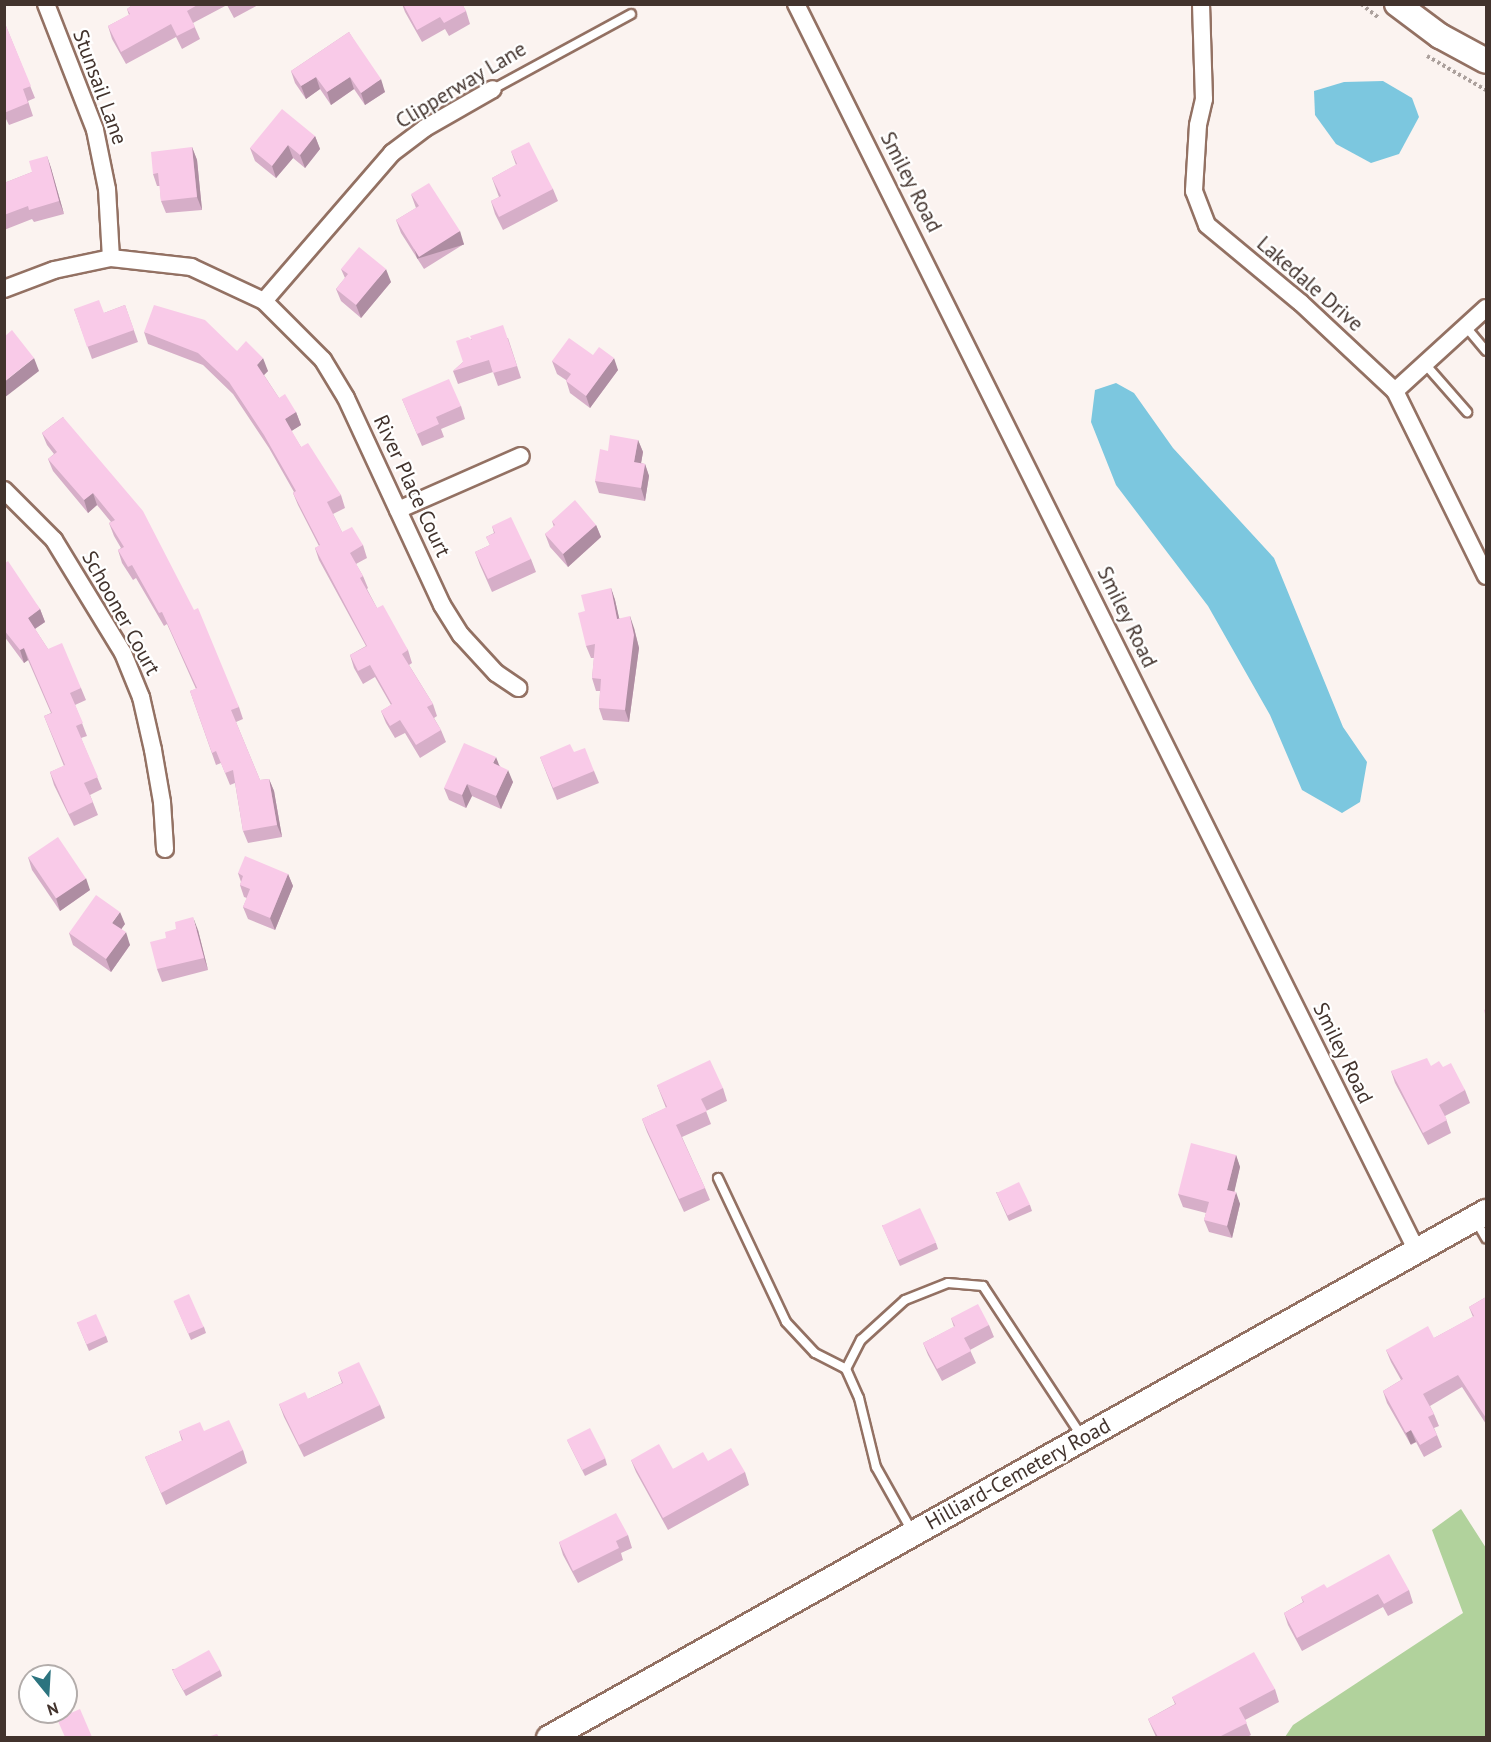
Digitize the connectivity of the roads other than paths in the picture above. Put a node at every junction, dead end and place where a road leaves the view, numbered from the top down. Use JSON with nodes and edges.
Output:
{"nodes":[{"id":1,"x":796,"y":4,"type":"edge"},
{"id":2,"x":1201,"y":4,"type":"edge"},
{"id":3,"x":1397,"y":4,"type":"edge"},
{"id":4,"x":52,"y":7,"type":"edge"},
{"id":5,"x":631,"y":14,"type":"dead end"},
{"id":6,"x":1486,"y":62,"type":"edge"},
{"id":7,"x":493,"y":89,"type":"joint"},
{"id":8,"x":111,"y":258,"type":"junction"},
{"id":9,"x":4,"y":289,"type":"edge"},
{"id":10,"x":264,"y":301,"type":"junction"},
{"id":11,"x":1486,"y":308,"type":"edge"},
{"id":12,"x":1466,"y":327,"type":"junction"},
{"id":13,"x":1486,"y":351,"type":"edge"},
{"id":14,"x":1425,"y":364,"type":"junction"},
{"id":15,"x":1395,"y":391,"type":"junction"},
{"id":16,"x":1467,"y":412,"type":"dead end"},
{"id":17,"x":521,"y":456,"type":"dead end"},
{"id":18,"x":4,"y":490,"type":"edge"},
{"id":19,"x":398,"y":510,"type":"junction"},
{"id":20,"x":1486,"y":576,"type":"edge"},
{"id":21,"x":518,"y":687,"type":"dead end"},
{"id":22,"x":165,"y":849,"type":"dead end"},
{"id":23,"x":718,"y":1178,"type":"dead end"},
{"id":24,"x":1483,"y":1223,"type":"edge"},
{"id":25,"x":1417,"y":1251,"type":"junction"},
{"id":26,"x":846,"y":1369,"type":"junction"},
{"id":27,"x":1083,"y":1438,"type":"junction"},
{"id":28,"x":914,"y":1533,"type":"junction"},
{"id":29,"x":549,"y":1737,"type":"edge"}],
"edges":[{"from":1,"to":25,"type":"street","name":"Smiley Road"},
{"from":2,"to":15,"type":"street","name":"Lakedale Drive"},
{"from":3,"to":6,"type":"main road"},
{"from":4,"to":8,"type":"street","name":"Stunsail Lane"},
{"from":5,"to":7,"type":"lane","name":"Clipperway Lane"},
{"from":7,"to":10,"type":"street","name":"Clipperway Lane"},
{"from":8,"to":9,"type":"street"},
{"from":8,"to":10,"type":"street"},
{"from":10,"to":19,"type":"street","name":"River Place Court"},
{"from":11,"to":12,"type":"street"},
{"from":12,"to":13,"type":"lane"},
{"from":12,"to":14,"type":"street"},
{"from":14,"to":15,"type":"street"},
{"from":14,"to":16,"type":"lane"},
{"from":15,"to":20,"type":"street","name":"Lakedale Drive"},
{"from":17,"to":19,"type":"street"},
{"from":18,"to":22,"type":"street","name":"Schooner Court"},
{"from":19,"to":21,"type":"street","name":"River Place Court"},
{"from":23,"to":26,"type":"lane"},
{"from":24,"to":25,"type":"main road","name":"Hilliard-Cemetery Road"},
{"from":25,"to":27,"type":"main road","name":"Hilliard-Cemetery Road"},
{"from":26,"to":27,"type":"lane"},
{"from":26,"to":28,"type":"lane"},
{"from":27,"to":28,"type":"main road","name":"Hilliard-Cemetery Road"},
{"from":28,"to":29,"type":"main road","name":"Hilliard-Cemetery Road"}]}
